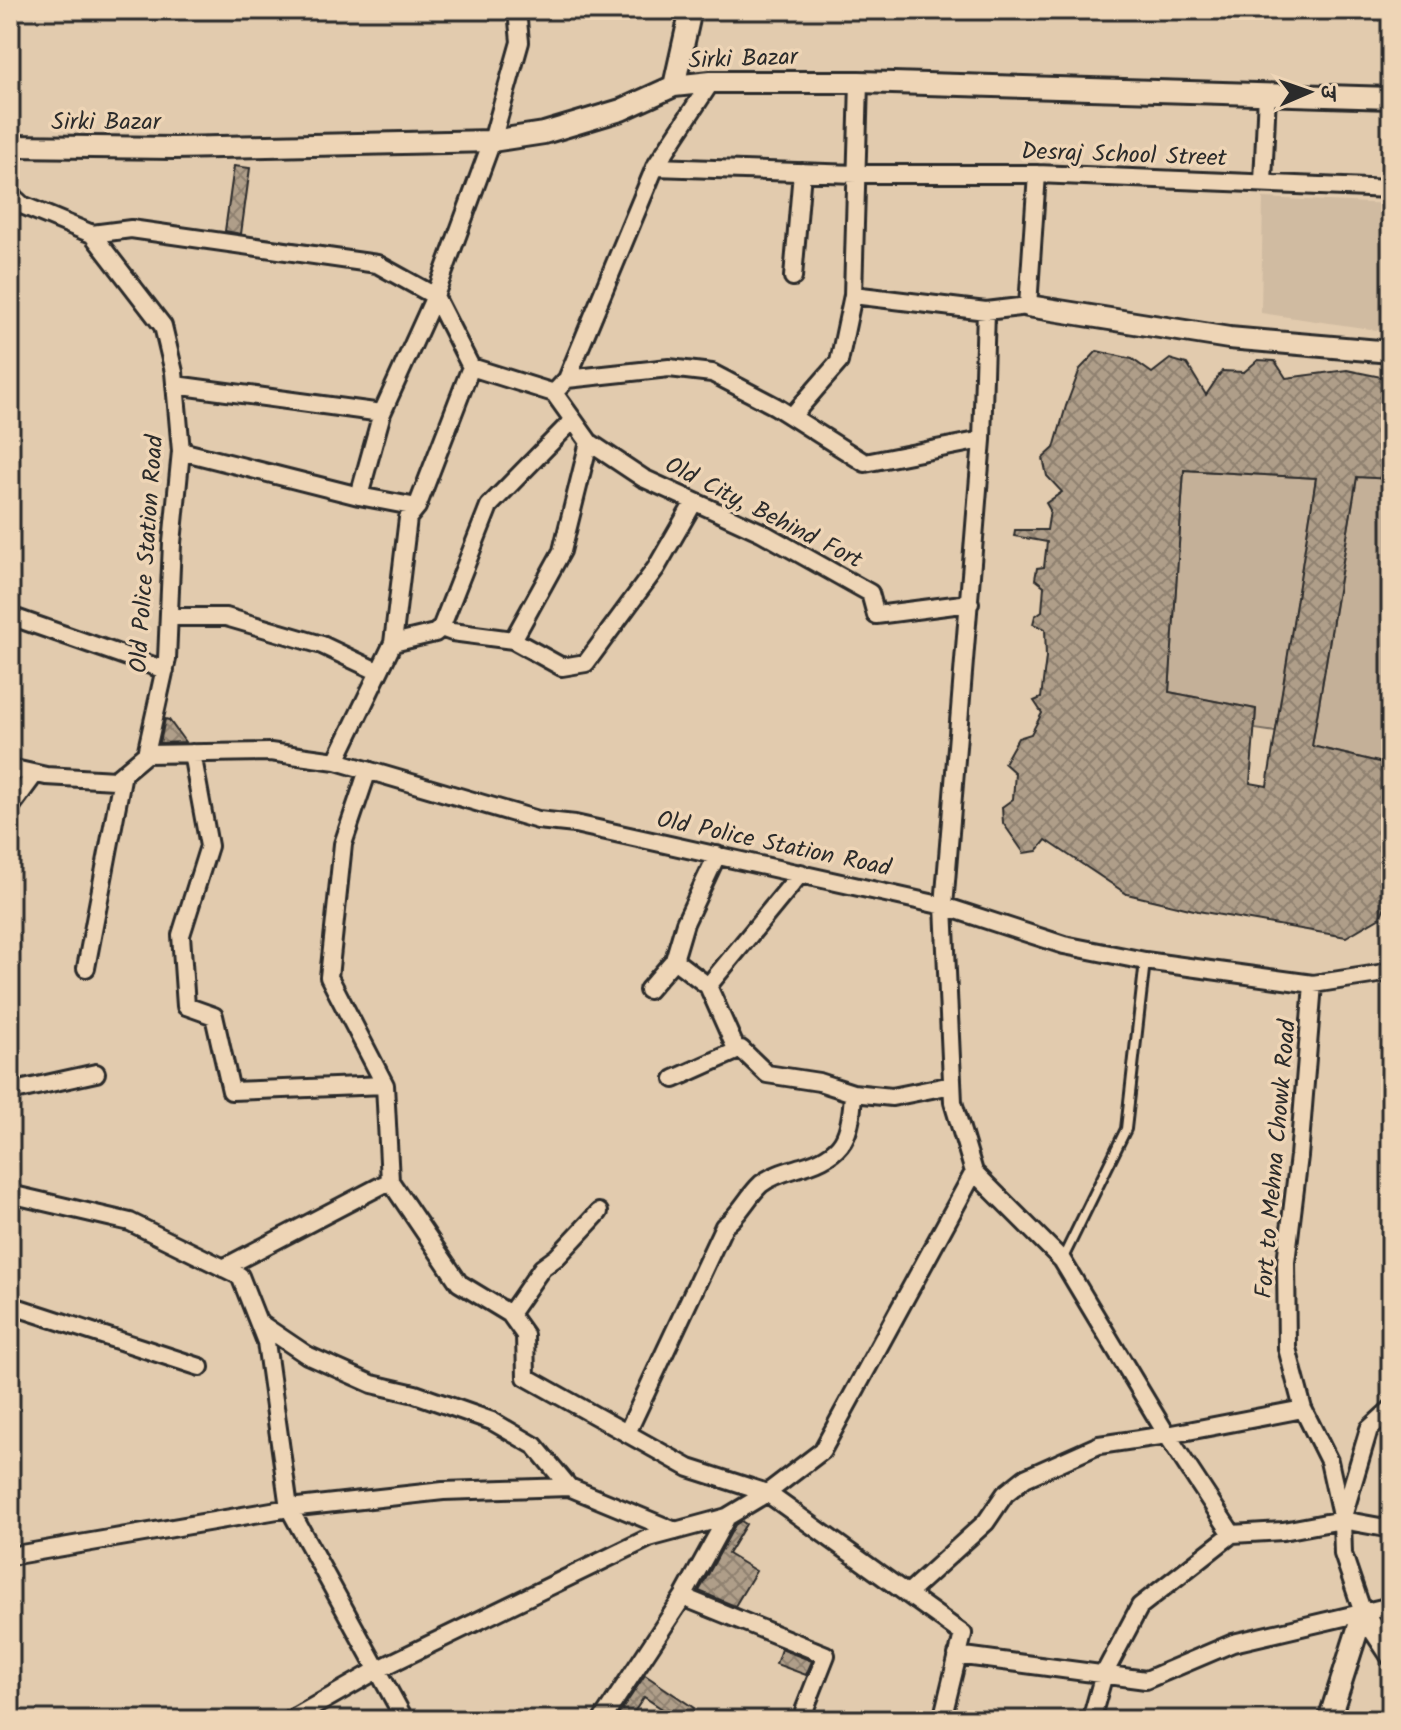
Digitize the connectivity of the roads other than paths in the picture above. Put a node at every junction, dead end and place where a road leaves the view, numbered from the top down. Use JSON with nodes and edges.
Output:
{"nodes":[{"id":1,"x":517,"y":10,"type":"edge"},
{"id":2,"x":691,"y":10,"type":"edge"},
{"id":3,"x":711,"y":82,"type":"junction"},
{"id":4,"x":859,"y":82,"type":"junction"},
{"id":5,"x":674,"y":86,"type":"junction"},
{"id":6,"x":1267,"y":93,"type":"junction"},
{"id":7,"x":1391,"y":98,"type":"edge"},
{"id":8,"x":492,"y":141,"type":"junction"},
{"id":9,"x":10,"y":146,"type":"edge"},
{"id":10,"x":655,"y":167,"type":"junction"},
{"id":11,"x":802,"y":172,"type":"junction"},
{"id":12,"x":856,"y":174,"type":"junction"},
{"id":13,"x":1037,"y":174,"type":"junction"},
{"id":14,"x":1263,"y":182,"type":"junction"},
{"id":15,"x":1391,"y":189,"type":"edge"},
{"id":16,"x":10,"y":194,"type":"edge"},
{"id":17,"x":92,"y":234,"type":"junction"},
{"id":18,"x":793,"y":277,"type":"dead end"},
{"id":19,"x":853,"y":295,"type":"junction"},
{"id":20,"x":435,"y":296,"type":"junction"},
{"id":21,"x":1028,"y":306,"type":"junction"},
{"id":22,"x":986,"y":311,"type":"junction"},
{"id":23,"x":1391,"y":352,"type":"edge"},
{"id":24,"x":471,"y":367,"type":"junction"},
{"id":25,"x":567,"y":379,"type":"junction"},
{"id":26,"x":175,"y":385,"type":"junction"},
{"id":27,"x":554,"y":393,"type":"junction"},
{"id":28,"x":382,"y":413,"type":"junction"},
{"id":29,"x":792,"y":416,"type":"junction"},
{"id":30,"x":573,"y":420,"type":"junction"},
{"id":31,"x":982,"y":440,"type":"junction"},
{"id":32,"x":589,"y":442,"type":"junction"},
{"id":33,"x":181,"y":451,"type":"junction"},
{"id":34,"x":359,"y":496,"type":"junction"},
{"id":35,"x":694,"y":502,"type":"junction"},
{"id":36,"x":417,"y":507,"type":"junction"},
{"id":37,"x":970,"y":603,"type":"junction"},
{"id":38,"x":10,"y":616,"type":"edge"},
{"id":39,"x":169,"y":617,"type":"junction"},
{"id":40,"x":441,"y":628,"type":"junction"},
{"id":41,"x":513,"y":640,"type":"junction"},
{"id":42,"x":393,"y":643,"type":"junction"},
{"id":43,"x":165,"y":670,"type":"junction"},
{"id":44,"x":379,"y":672,"type":"junction"},
{"id":45,"x":192,"y":753,"type":"junction"},
{"id":46,"x":146,"y":754,"type":"junction"},
{"id":47,"x":336,"y":761,"type":"junction"},
{"id":48,"x":10,"y":768,"type":"edge"},
{"id":49,"x":368,"y":770,"type":"junction"},
{"id":50,"x":123,"y":773,"type":"junction"},
{"id":51,"x":35,"y":774,"type":"junction"},
{"id":52,"x":10,"y":808,"type":"edge"},
{"id":53,"x":717,"y":855,"type":"junction"},
{"id":54,"x":801,"y":873,"type":"junction"},
{"id":55,"x":944,"y":906,"type":"junction"},
{"id":56,"x":674,"y":960,"type":"junction"},
{"id":57,"x":1145,"y":961,"type":"junction"},
{"id":58,"x":86,"y":968,"type":"dead end"},
{"id":59,"x":1391,"y":972,"type":"edge"},
{"id":60,"x":1313,"y":984,"type":"junction"},
{"id":61,"x":708,"y":986,"type":"junction"},
{"id":62,"x":648,"y":990,"type":"dead end"},
{"id":63,"x":737,"y":1051,"type":"junction"},
{"id":64,"x":96,"y":1073,"type":"dead end"},
{"id":65,"x":674,"y":1079,"type":"dead end"},
{"id":66,"x":385,"y":1085,"type":"junction"},
{"id":67,"x":952,"y":1085,"type":"junction"},
{"id":68,"x":10,"y":1092,"type":"edge"},
{"id":69,"x":853,"y":1093,"type":"junction"},
{"id":70,"x":974,"y":1172,"type":"junction"},
{"id":71,"x":390,"y":1181,"type":"junction"},
{"id":72,"x":10,"y":1194,"type":"edge"},
{"id":73,"x":599,"y":1212,"type":"dead end"},
{"id":74,"x":1062,"y":1260,"type":"junction"},
{"id":75,"x":223,"y":1268,"type":"junction"},
{"id":76,"x":10,"y":1305,"type":"edge"},
{"id":77,"x":510,"y":1314,"type":"junction"},
{"id":78,"x":258,"y":1322,"type":"junction"},
{"id":79,"x":200,"y":1367,"type":"dead end"},
{"id":80,"x":1303,"y":1409,"type":"junction"},
{"id":81,"x":1391,"y":1409,"type":"edge"},
{"id":82,"x":627,"y":1433,"type":"junction"},
{"id":83,"x":1167,"y":1435,"type":"junction"},
{"id":84,"x":569,"y":1487,"type":"junction"},
{"id":85,"x":767,"y":1493,"type":"junction"},
{"id":86,"x":289,"y":1508,"type":"junction"},
{"id":87,"x":727,"y":1517,"type":"junction"},
{"id":88,"x":1342,"y":1520,"type":"junction"},
{"id":89,"x":1391,"y":1529,"type":"edge"},
{"id":90,"x":675,"y":1531,"type":"junction"},
{"id":91,"x":1232,"y":1534,"type":"junction"},
{"id":92,"x":10,"y":1556,"type":"edge"},
{"id":93,"x":907,"y":1594,"type":"junction"},
{"id":94,"x":683,"y":1597,"type":"junction"},
{"id":95,"x":1391,"y":1606,"type":"edge"},
{"id":96,"x":1363,"y":1613,"type":"junction"},
{"id":97,"x":957,"y":1655,"type":"junction"},
{"id":98,"x":1391,"y":1655,"type":"edge"},
{"id":99,"x":379,"y":1669,"type":"junction"},
{"id":100,"x":1104,"y":1674,"type":"junction"},
{"id":101,"x":290,"y":1720,"type":"edge"},
{"id":102,"x":405,"y":1720,"type":"edge"},
{"id":103,"x":602,"y":1720,"type":"edge"},
{"id":104,"x":803,"y":1720,"type":"edge"},
{"id":105,"x":942,"y":1720,"type":"edge"},
{"id":106,"x":1091,"y":1720,"type":"edge"},
{"id":107,"x":1329,"y":1720,"type":"edge"}],
"edges":[{"from":1,"to":8,"type":"street"},
{"from":2,"to":5,"type":"street"},
{"from":3,"to":4,"type":"street","name":"Sirki Bazar"},
{"from":3,"to":5,"type":"street","name":"Sirki Bazar"},
{"from":3,"to":10,"type":"street"},
{"from":4,"to":6,"type":"street","name":"Sirki Bazar"},
{"from":4,"to":12,"type":"street"},
{"from":5,"to":8,"type":"street","name":"Sirki Bazar"},
{"from":6,"to":7,"type":"street","name":"Sirki Bazar"},
{"from":6,"to":14,"type":"street"},
{"from":8,"to":9,"type":"street","name":"Sirki Bazar"},
{"from":8,"to":20,"type":"street"},
{"from":10,"to":11,"type":"street","name":"Desraj School Street"},
{"from":10,"to":25,"type":"street"},
{"from":11,"to":12,"type":"street","name":"Desraj School Street"},
{"from":11,"to":18,"type":"street"},
{"from":12,"to":13,"type":"street","name":"Desraj School Street"},
{"from":12,"to":19,"type":"street"},
{"from":13,"to":14,"type":"street","name":"Desraj School Street"},
{"from":13,"to":21,"type":"street"},
{"from":14,"to":15,"type":"street","name":"Desraj School Street"},
{"from":16,"to":17,"type":"street","name":"Old Police Station Road"},
{"from":17,"to":20,"type":"street"},
{"from":17,"to":26,"type":"street","name":"Old Police Station Road"},
{"from":19,"to":22,"type":"street"},
{"from":19,"to":29,"type":"street"},
{"from":20,"to":24,"type":"street"},
{"from":20,"to":28,"type":"street"},
{"from":21,"to":22,"type":"street"},
{"from":21,"to":23,"type":"street"},
{"from":22,"to":31,"type":"street"},
{"from":24,"to":27,"type":"street"},
{"from":24,"to":36,"type":"street"},
{"from":25,"to":27,"type":"street"},
{"from":25,"to":29,"type":"street"},
{"from":26,"to":28,"type":"street"},
{"from":26,"to":33,"type":"street","name":"Old Police Station Road"},
{"from":27,"to":30,"type":"street","name":"Old City, Behind Fort"},
{"from":28,"to":34,"type":"street"},
{"from":29,"to":31,"type":"street"},
{"from":30,"to":32,"type":"street","name":"Old City, Behind Fort"},
{"from":30,"to":40,"type":"street"},
{"from":31,"to":37,"type":"street"},
{"from":32,"to":35,"type":"street","name":"Old City, Behind Fort"},
{"from":32,"to":41,"type":"street"},
{"from":33,"to":34,"type":"street"},
{"from":33,"to":39,"type":"street","name":"Old Police Station Road"},
{"from":34,"to":36,"type":"street"},
{"from":35,"to":37,"type":"street","name":"Old City, Behind Fort"},
{"from":35,"to":41,"type":"street"},
{"from":36,"to":42,"type":"street"},
{"from":37,"to":55,"type":"street"},
{"from":38,"to":43,"type":"street"},
{"from":39,"to":43,"type":"street","name":"Old Police Station Road"},
{"from":39,"to":44,"type":"street"},
{"from":40,"to":41,"type":"street"},
{"from":40,"to":42,"type":"street"},
{"from":42,"to":44,"type":"street"},
{"from":43,"to":46,"type":"street","name":"Old Police Station Road"},
{"from":44,"to":47,"type":"street"},
{"from":45,"to":46,"type":"street","name":"Old Police Station Road"},
{"from":45,"to":47,"type":"street","name":"Old Police Station Road"},
{"from":45,"to":66,"type":"street"},
{"from":46,"to":50,"type":"street"},
{"from":47,"to":49,"type":"street","name":"Old Police Station Road"},
{"from":48,"to":51,"type":"street"},
{"from":49,"to":53,"type":"street","name":"Old Police Station Road"},
{"from":49,"to":66,"type":"street"},
{"from":50,"to":51,"type":"street"},
{"from":50,"to":58,"type":"street"},
{"from":51,"to":52,"type":"street"},
{"from":53,"to":54,"type":"street","name":"Old Police Station Road"},
{"from":53,"to":56,"type":"street"},
{"from":54,"to":55,"type":"street","name":"Old Police Station Road"},
{"from":54,"to":61,"type":"street"},
{"from":55,"to":57,"type":"street","name":"Old Police Station Road"},
{"from":55,"to":67,"type":"street"},
{"from":56,"to":61,"type":"street"},
{"from":56,"to":62,"type":"street"},
{"from":57,"to":60,"type":"street","name":"Old Police Station Road"},
{"from":57,"to":74,"type":"lane"},
{"from":59,"to":60,"type":"street","name":"Old Police Station Road"},
{"from":60,"to":80,"type":"street","name":"Fort to Mehna Chowk Road"},
{"from":61,"to":63,"type":"street"},
{"from":63,"to":65,"type":"street"},
{"from":63,"to":69,"type":"street"},
{"from":64,"to":68,"type":"street"},
{"from":66,"to":71,"type":"street"},
{"from":67,"to":69,"type":"street"},
{"from":67,"to":70,"type":"street"},
{"from":69,"to":82,"type":"street"},
{"from":70,"to":74,"type":"street"},
{"from":70,"to":85,"type":"street"},
{"from":71,"to":75,"type":"street"},
{"from":71,"to":77,"type":"street"},
{"from":72,"to":75,"type":"street"},
{"from":73,"to":77,"type":"street"},
{"from":74,"to":83,"type":"street"},
{"from":75,"to":78,"type":"street"},
{"from":76,"to":79,"type":"street"},
{"from":77,"to":82,"type":"street"},
{"from":78,"to":84,"type":"street"},
{"from":78,"to":86,"type":"street"},
{"from":80,"to":83,"type":"street"},
{"from":80,"to":88,"type":"street","name":"Fort to Mehna Chowk Road"},
{"from":81,"to":88,"type":"street"},
{"from":82,"to":85,"type":"street"},
{"from":83,"to":91,"type":"street"},
{"from":83,"to":93,"type":"street"},
{"from":84,"to":86,"type":"street"},
{"from":84,"to":90,"type":"street"},
{"from":85,"to":87,"type":"street"},
{"from":85,"to":93,"type":"street"},
{"from":86,"to":92,"type":"street"},
{"from":86,"to":99,"type":"street"},
{"from":87,"to":90,"type":"street"},
{"from":87,"to":94,"type":"street"},
{"from":88,"to":89,"type":"street"},
{"from":88,"to":91,"type":"street"},
{"from":88,"to":96,"type":"street"},
{"from":90,"to":99,"type":"street"},
{"from":91,"to":100,"type":"street"},
{"from":93,"to":97,"type":"street"},
{"from":94,"to":103,"type":"street"},
{"from":94,"to":104,"type":"street"},
{"from":95,"to":96,"type":"street"},
{"from":96,"to":98,"type":"street"},
{"from":96,"to":100,"type":"street"},
{"from":96,"to":107,"type":"street"},
{"from":97,"to":100,"type":"street"},
{"from":97,"to":105,"type":"street"},
{"from":99,"to":101,"type":"street"},
{"from":99,"to":102,"type":"street"},
{"from":100,"to":106,"type":"street"}]}
